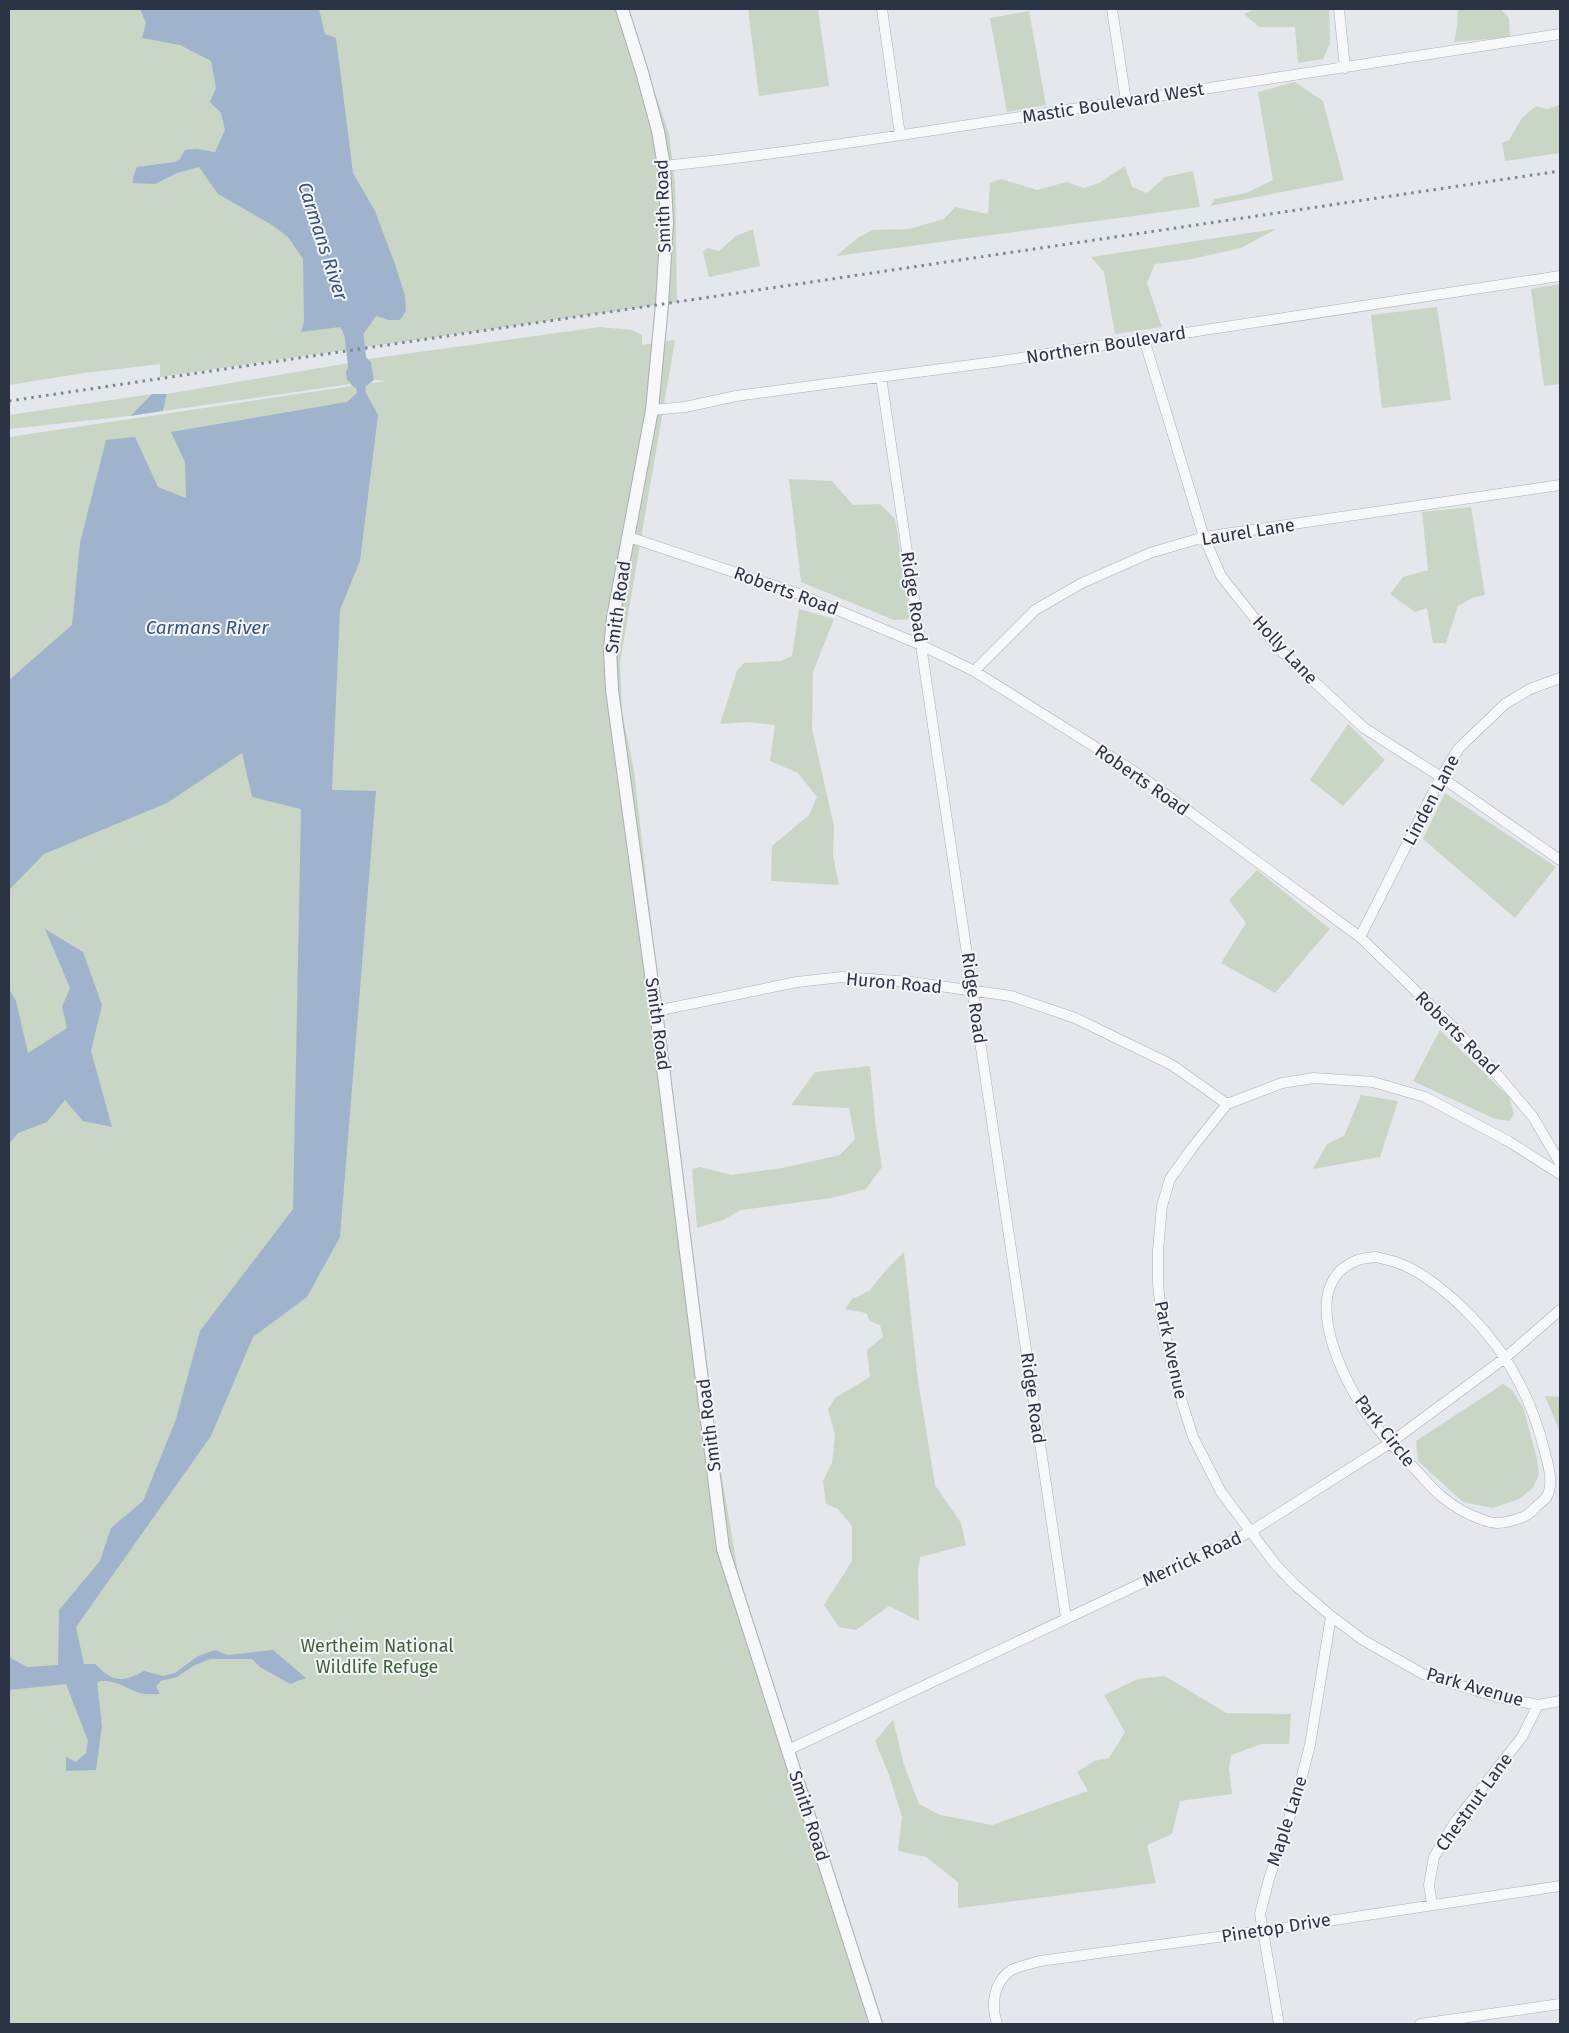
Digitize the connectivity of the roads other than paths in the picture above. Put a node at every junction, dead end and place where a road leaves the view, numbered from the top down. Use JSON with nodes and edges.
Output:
{"nodes":[{"id":1,"x":622,"y":9,"type":"edge"},
{"id":2,"x":882,"y":9,"type":"edge"},
{"id":3,"x":1112,"y":9,"type":"edge"},
{"id":4,"x":1339,"y":9,"type":"edge"},
{"id":5,"x":1560,"y":34,"type":"edge"},
{"id":6,"x":1346,"y":68,"type":"junction"},
{"id":7,"x":1126,"y":101,"type":"junction"},
{"id":8,"x":900,"y":135,"type":"junction"},
{"id":9,"x":664,"y":166,"type":"junction"},
{"id":10,"x":1560,"y":276,"type":"edge"},
{"id":11,"x":1144,"y":339,"type":"junction"},
{"id":12,"x":881,"y":377,"type":"junction"},
{"id":13,"x":652,"y":410,"type":"junction"},
{"id":14,"x":1560,"y":485,"type":"edge"},
{"id":15,"x":629,"y":537,"type":"junction"},
{"id":16,"x":1204,"y":537,"type":"junction"},
{"id":17,"x":921,"y":645,"type":"junction"},
{"id":18,"x":974,"y":671,"type":"junction"},
{"id":19,"x":1560,"y":678,"type":"edge"},
{"id":20,"x":1441,"y":777,"type":"junction"},
{"id":21,"x":1560,"y":860,"type":"edge"},
{"id":22,"x":1360,"y":937,"type":"junction"},
{"id":23,"x":973,"y":991,"type":"junction"},
{"id":24,"x":656,"y":1011,"type":"junction"},
{"id":25,"x":1227,"y":1104,"type":"junction"},
{"id":26,"x":1560,"y":1163,"type":"edge"},
{"id":27,"x":1560,"y":1174,"type":"edge"},
{"id":28,"x":1560,"y":1310,"type":"edge"},
{"id":29,"x":1504,"y":1358,"type":"junction"},
{"id":30,"x":1390,"y":1442,"type":"junction"},
{"id":31,"x":1250,"y":1532,"type":"junction"},
{"id":32,"x":1331,"y":1616,"type":"junction"},
{"id":33,"x":1066,"y":1618,"type":"junction"},
{"id":34,"x":1560,"y":1701,"type":"edge"},
{"id":35,"x":1538,"y":1705,"type":"junction"},
{"id":36,"x":788,"y":1750,"type":"junction"},
{"id":37,"x":1560,"y":1886,"type":"edge"},
{"id":38,"x":1432,"y":1904,"type":"junction"},
{"id":39,"x":1262,"y":1931,"type":"junction"},
{"id":40,"x":1560,"y":2004,"type":"edge"},
{"id":41,"x":876,"y":2024,"type":"edge"},
{"id":42,"x":997,"y":2024,"type":"edge"},
{"id":43,"x":1280,"y":2024,"type":"edge"},
{"id":44,"x":1420,"y":2024,"type":"edge"}],
"edges":[{"from":1,"to":9,"type":"street","name":"Smith Road"},
{"from":2,"to":8,"type":"street"},
{"from":3,"to":7,"type":"street"},
{"from":4,"to":6,"type":"street"},
{"from":5,"to":6,"type":"street","name":"Mastic Boulevard West"},
{"from":6,"to":7,"type":"street","name":"Mastic Boulevard West"},
{"from":7,"to":8,"type":"street","name":"Mastic Boulevard West"},
{"from":8,"to":9,"type":"street","name":"Mastic Boulevard West"},
{"from":9,"to":13,"type":"street","name":"Smith Road"},
{"from":10,"to":11,"type":"street","name":"Northern Boulevard"},
{"from":11,"to":12,"type":"street","name":"Northern Boulevard"},
{"from":11,"to":16,"type":"street","name":"Holly Lane"},
{"from":12,"to":13,"type":"street","name":"Northern Boulevard"},
{"from":12,"to":17,"type":"street","name":"Ridge Road"},
{"from":13,"to":15,"type":"street","name":"Smith Road"},
{"from":14,"to":16,"type":"street","name":"Laurel Lane"},
{"from":15,"to":17,"type":"street","name":"Roberts Road"},
{"from":15,"to":24,"type":"street","name":"Smith Road"},
{"from":16,"to":18,"type":"street","name":"Laurel Lane"},
{"from":16,"to":20,"type":"street","name":"Holly Lane"},
{"from":17,"to":18,"type":"street","name":"Roberts Road"},
{"from":17,"to":23,"type":"street","name":"Ridge Road"},
{"from":18,"to":22,"type":"street","name":"Roberts Road"},
{"from":19,"to":20,"type":"street","name":"Linden Lane"},
{"from":20,"to":21,"type":"street","name":"Holly Lane"},
{"from":20,"to":22,"type":"street","name":"Linden Lane"},
{"from":22,"to":26,"type":"street","name":"Roberts Road"},
{"from":23,"to":24,"type":"street","name":"Huron Road"},
{"from":23,"to":25,"type":"street","name":"Huron Road"},
{"from":23,"to":33,"type":"street","name":"Ridge Road"},
{"from":24,"to":36,"type":"street","name":"Smith Road"},
{"from":25,"to":27,"type":"street"},
{"from":25,"to":31,"type":"street","name":"Park Avenue"},
{"from":28,"to":29,"type":"street","name":"Merrick Road"},
{"from":29,"to":30,"type":"street","name":"Merrick Road"},
{"from":29,"to":30,"type":"street","name":"Park Circle"},
{"from":29,"to":30,"type":"street","name":"Park Circle"},
{"from":30,"to":31,"type":"street","name":"Merrick Road"},
{"from":31,"to":32,"type":"street","name":"Park Avenue"},
{"from":31,"to":33,"type":"street","name":"Merrick Road"},
{"from":32,"to":35,"type":"street","name":"Park Avenue"},
{"from":32,"to":39,"type":"street","name":"Maple Lane"},
{"from":33,"to":36,"type":"street","name":"Merrick Road"},
{"from":34,"to":35,"type":"street","name":"Park Avenue"},
{"from":35,"to":38,"type":"street","name":"Chestnut Lane"},
{"from":36,"to":41,"type":"street","name":"Smith Road"},
{"from":37,"to":38,"type":"street","name":"Pinetop Drive"},
{"from":38,"to":39,"type":"street","name":"Pinetop Drive"},
{"from":39,"to":42,"type":"street","name":"Pinetop Drive"},
{"from":39,"to":43,"type":"street","name":"Maple Lane"},
{"from":40,"to":44,"type":"street"}]}
